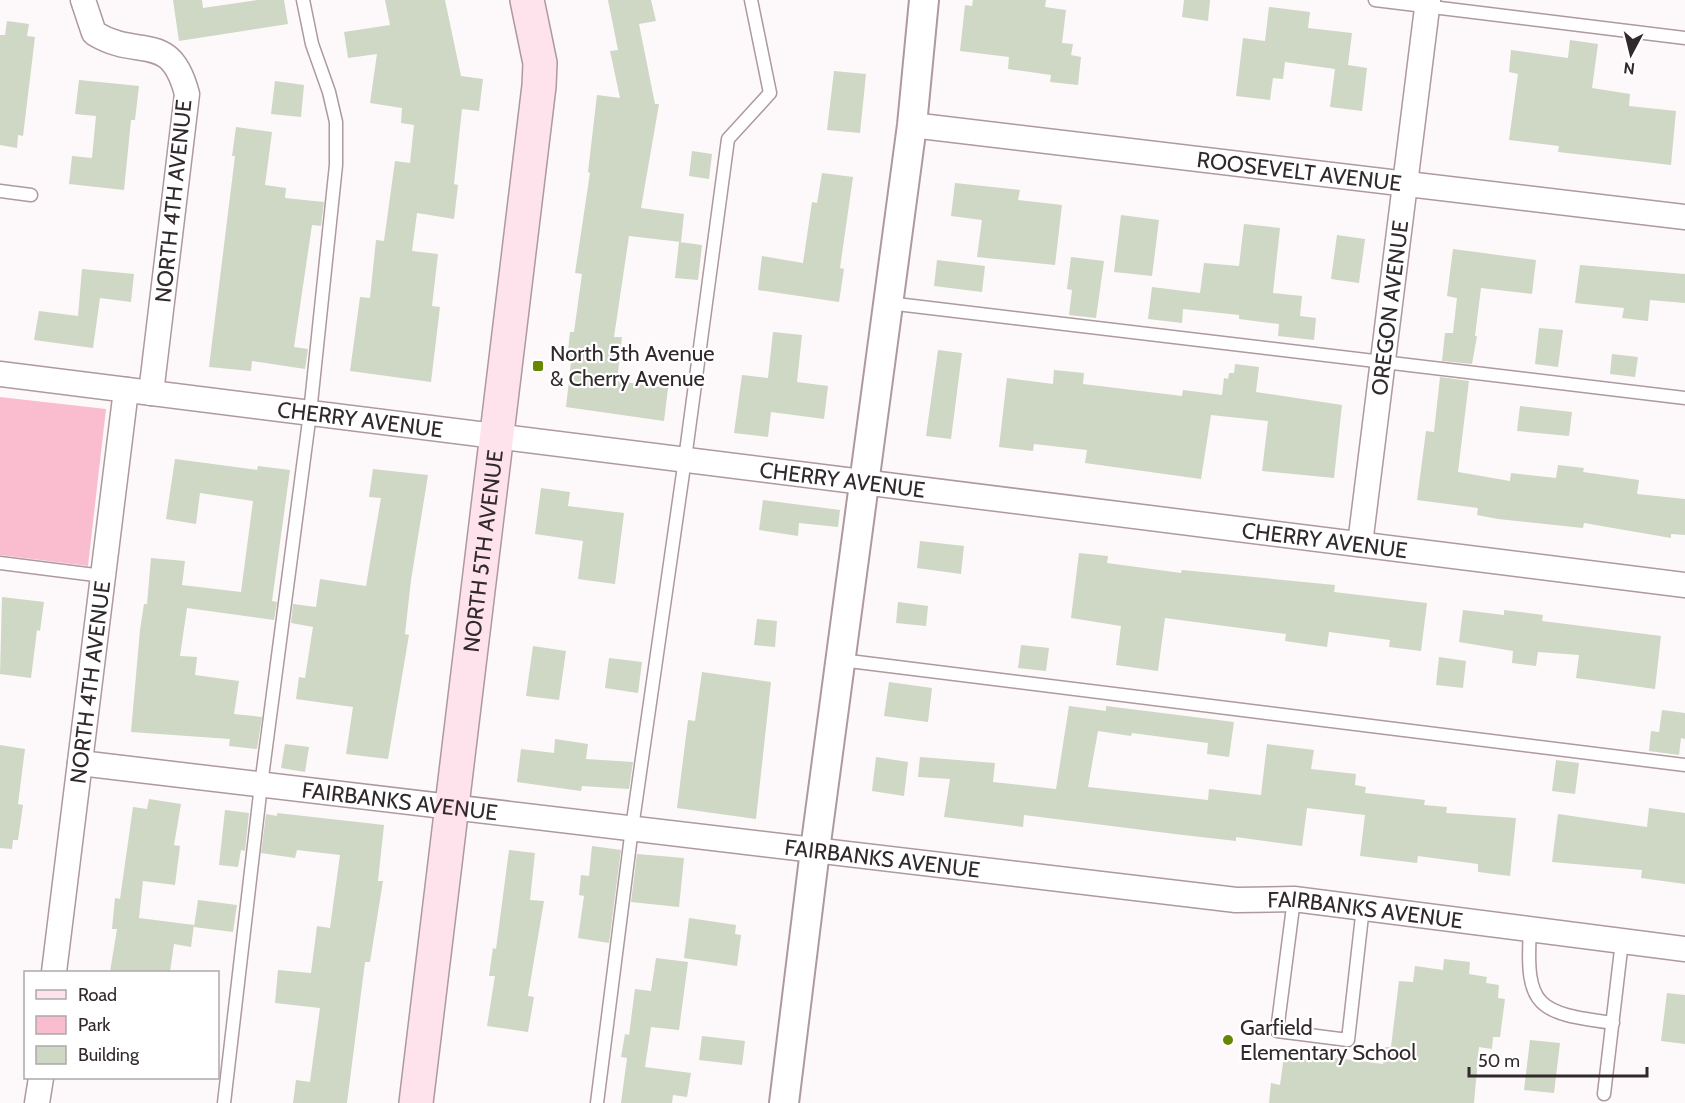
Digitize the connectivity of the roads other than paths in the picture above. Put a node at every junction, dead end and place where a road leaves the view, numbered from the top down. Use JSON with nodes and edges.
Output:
{"nodes":[{"id":1,"x":83,"y":0,"type":"edge"},
{"id":2,"x":303,"y":0,"type":"edge"},
{"id":3,"x":527,"y":0,"type":"edge"},
{"id":4,"x":751,"y":0,"type":"edge"},
{"id":5,"x":924,"y":0,"type":"edge"},
{"id":6,"x":1375,"y":0,"type":"edge"},
{"id":7,"x":1427,"y":3,"type":"edge"},
{"id":8,"x":1685,"y":38,"type":"edge"},
{"id":9,"x":912,"y":124,"type":"junction"},
{"id":10,"x":1405,"y":184,"type":"junction"},
{"id":11,"x":0,"y":191,"type":"edge"},
{"id":12,"x":31,"y":195,"type":"dead end"},
{"id":13,"x":1685,"y":217,"type":"edge"},
{"id":14,"x":888,"y":303,"type":"junction"},
{"id":15,"x":1383,"y":362,"type":"junction"},
{"id":16,"x":0,"y":374,"type":"edge"},
{"id":17,"x":126,"y":390,"type":"junction"},
{"id":18,"x":151,"y":393,"type":"junction"},
{"id":19,"x":1685,"y":398,"type":"edge"},
{"id":20,"x":310,"y":413,"type":"junction"},
{"id":21,"x":495,"y":436,"type":"junction"},
{"id":22,"x":685,"y":459,"type":"junction"},
{"id":23,"x":864,"y":482,"type":"junction"},
{"id":24,"x":1360,"y":544,"type":"junction"},
{"id":25,"x":0,"y":563,"type":"edge"},
{"id":26,"x":103,"y":576,"type":"junction"},
{"id":27,"x":1685,"y":585,"type":"edge"},
{"id":28,"x":840,"y":660,"type":"junction"},
{"id":29,"x":80,"y":763,"type":"junction"},
{"id":30,"x":1685,"y":765,"type":"edge"},
{"id":31,"x":261,"y":785,"type":"junction"},
{"id":32,"x":450,"y":807,"type":"junction"},
{"id":33,"x":632,"y":828,"type":"junction"},
{"id":34,"x":815,"y":850,"type":"junction"},
{"id":35,"x":1294,"y":899,"type":"junction"},
{"id":36,"x":1363,"y":907,"type":"junction"},
{"id":37,"x":1530,"y":930,"type":"junction"},
{"id":38,"x":1622,"y":941,"type":"junction"},
{"id":39,"x":1685,"y":949,"type":"edge"},
{"id":40,"x":54,"y":971,"type":"edge"},
{"id":41,"x":1613,"y":1023,"type":"junction"},
{"id":42,"x":40,"y":1079,"type":"edge"},
{"id":43,"x":1604,"y":1094,"type":"dead end"},
{"id":44,"x":37,"y":1103,"type":"edge"},
{"id":45,"x":224,"y":1103,"type":"edge"},
{"id":46,"x":416,"y":1103,"type":"edge"},
{"id":47,"x":597,"y":1103,"type":"edge"},
{"id":48,"x":784,"y":1103,"type":"edge"}],
"edges":[{"from":1,"to":18,"type":"street","name":"NORTH 4TH AVENUE"},
{"from":2,"to":20,"type":"lane"},
{"from":3,"to":21,"type":"main road","name":"NORTH 5TH AVENUE"},
{"from":4,"to":22,"type":"lane"},
{"from":5,"to":9,"type":"street"},
{"from":6,"to":7,"type":"lane"},
{"from":7,"to":8,"type":"lane"},
{"from":7,"to":10,"type":"street","name":"OREGON AVENUE"},
{"from":9,"to":10,"type":"street","name":"ROOSEVELT AVENUE"},
{"from":9,"to":14,"type":"street"},
{"from":10,"to":13,"type":"street","name":"ROOSEVELT AVENUE"},
{"from":10,"to":15,"type":"street","name":"OREGON AVENUE"},
{"from":11,"to":12,"type":"lane"},
{"from":14,"to":15,"type":"lane"},
{"from":14,"to":23,"type":"street"},
{"from":15,"to":19,"type":"lane"},
{"from":15,"to":24,"type":"street","name":"OREGON AVENUE"},
{"from":16,"to":17,"type":"street","name":"CHERRY AVENUE"},
{"from":17,"to":18,"type":"street","name":"CHERRY AVENUE"},
{"from":17,"to":26,"type":"street","name":"NORTH 4TH AVENUE"},
{"from":18,"to":20,"type":"street","name":"CHERRY AVENUE"},
{"from":20,"to":21,"type":"street","name":"CHERRY AVENUE"},
{"from":20,"to":31,"type":"lane"},
{"from":21,"to":22,"type":"street","name":"CHERRY AVENUE"},
{"from":21,"to":32,"type":"main road","name":"NORTH 5TH AVENUE"},
{"from":22,"to":23,"type":"street","name":"CHERRY AVENUE"},
{"from":22,"to":33,"type":"lane"},
{"from":23,"to":24,"type":"street","name":"CHERRY AVENUE"},
{"from":23,"to":28,"type":"street"},
{"from":24,"to":27,"type":"street","name":"CHERRY AVENUE"},
{"from":25,"to":26,"type":"lane"},
{"from":26,"to":29,"type":"street","name":"NORTH 4TH AVENUE"},
{"from":28,"to":30,"type":"lane"},
{"from":28,"to":34,"type":"street"},
{"from":29,"to":31,"type":"street","name":"FAIRBANKS AVENUE"},
{"from":29,"to":40,"type":"street","name":"NORTH 4TH AVENUE"},
{"from":31,"to":32,"type":"street","name":"FAIRBANKS AVENUE"},
{"from":31,"to":45,"type":"lane"},
{"from":32,"to":33,"type":"street","name":"FAIRBANKS AVENUE"},
{"from":32,"to":46,"type":"main road","name":"NORTH 5TH AVENUE"},
{"from":33,"to":34,"type":"street","name":"FAIRBANKS AVENUE"},
{"from":33,"to":47,"type":"lane"},
{"from":34,"to":35,"type":"street","name":"FAIRBANKS AVENUE"},
{"from":34,"to":48,"type":"street"},
{"from":35,"to":36,"type":"street","name":"FAIRBANKS AVENUE"},
{"from":35,"to":36,"type":"lane"},
{"from":36,"to":37,"type":"street","name":"FAIRBANKS AVENUE"},
{"from":37,"to":38,"type":"street","name":"FAIRBANKS AVENUE"},
{"from":37,"to":41,"type":"lane"},
{"from":38,"to":39,"type":"street","name":"FAIRBANKS AVENUE"},
{"from":38,"to":41,"type":"lane"},
{"from":41,"to":43,"type":"lane"},
{"from":42,"to":44,"type":"street"}]}
